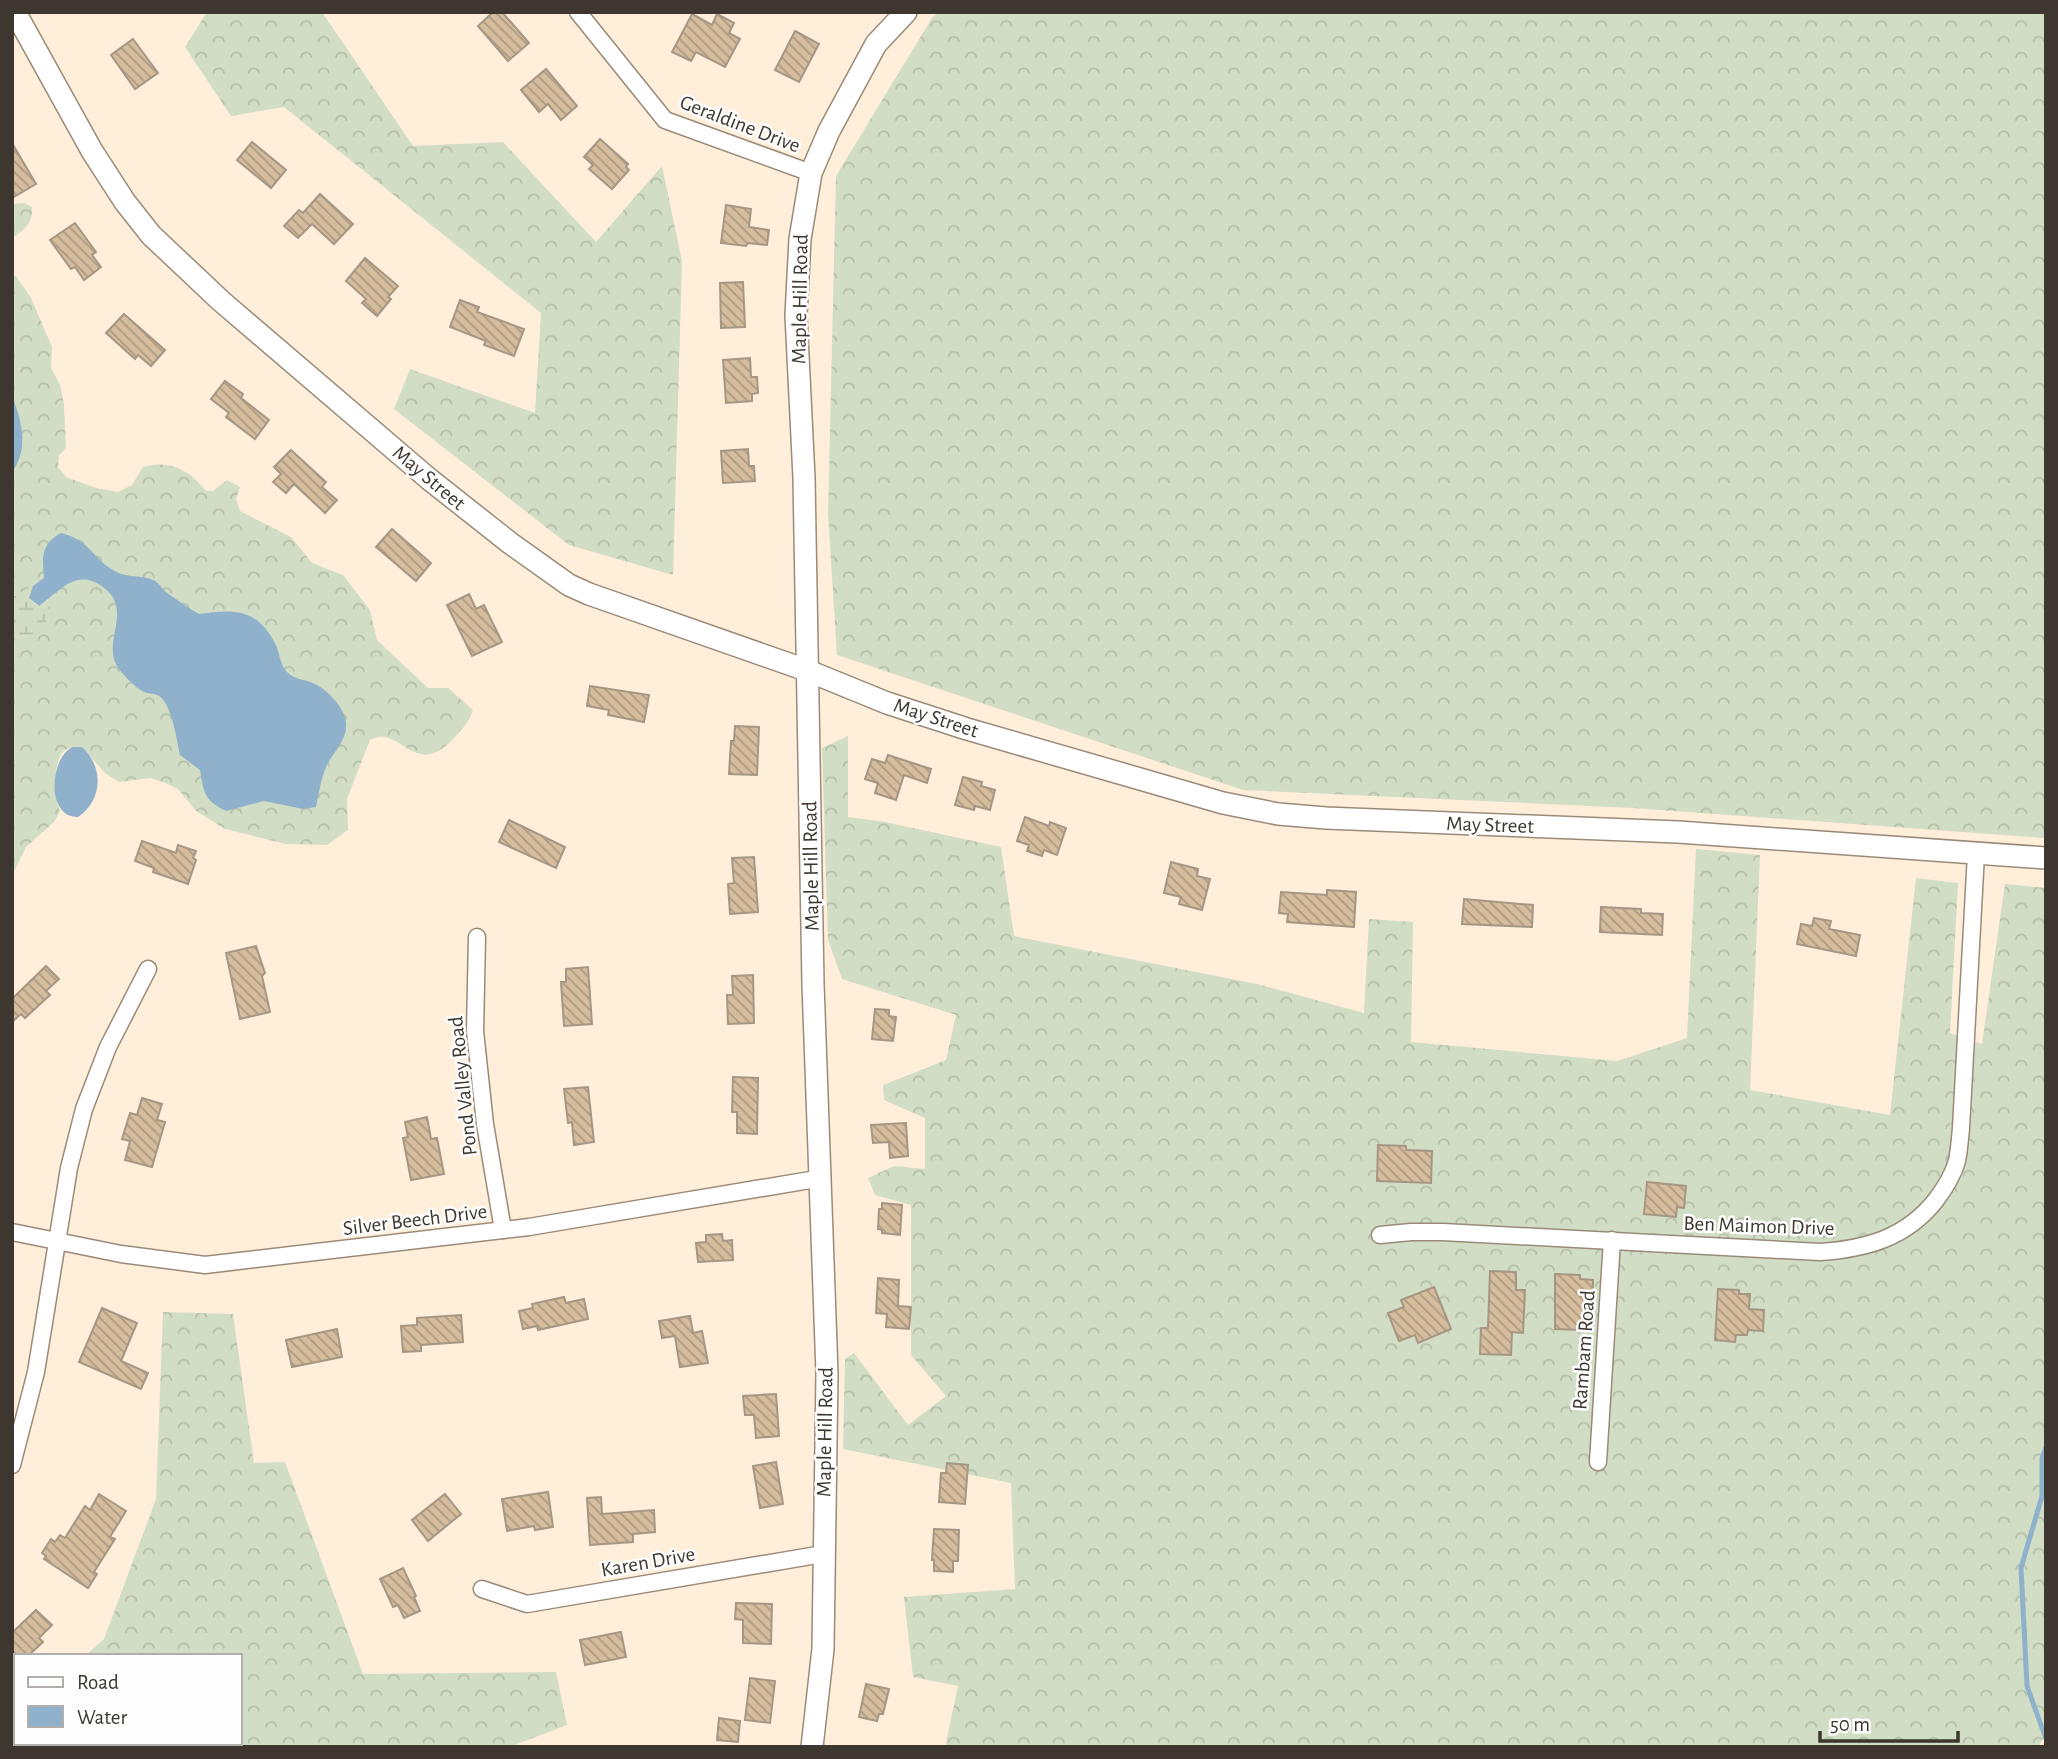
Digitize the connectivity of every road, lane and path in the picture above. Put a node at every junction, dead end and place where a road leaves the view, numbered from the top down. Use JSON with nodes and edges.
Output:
{"nodes":[{"id":1,"x":15,"y":12,"type":"edge"},
{"id":2,"x":578,"y":12,"type":"edge"},
{"id":3,"x":906,"y":12,"type":"edge"},
{"id":4,"x":811,"y":173,"type":"junction"},
{"id":5,"x":806,"y":670,"type":"junction"},
{"id":6,"x":1976,"y":854,"type":"junction"},
{"id":7,"x":2046,"y":858,"type":"edge"},
{"id":8,"x":477,"y":937,"type":"dead end"},
{"id":9,"x":148,"y":969,"type":"dead end"},
{"id":10,"x":822,"y":1178,"type":"junction"},
{"id":11,"x":503,"y":1230,"type":"junction"},
{"id":12,"x":12,"y":1232,"type":"edge"},
{"id":13,"x":1380,"y":1235,"type":"dead end"},
{"id":14,"x":1612,"y":1240,"type":"junction"},
{"id":15,"x":56,"y":1241,"type":"junction"},
{"id":16,"x":1598,"y":1462,"type":"dead end"},
{"id":17,"x":12,"y":1465,"type":"edge"},
{"id":18,"x":823,"y":1554,"type":"junction"},
{"id":19,"x":482,"y":1589,"type":"dead end"},
{"id":20,"x":812,"y":1747,"type":"edge"}],
"edges":[{"from":1,"to":5,"type":"street","name":"May Street"},
{"from":2,"to":4,"type":"street","name":"Geraldine Drive"},
{"from":3,"to":4,"type":"street","name":"Maple Hill Road"},
{"from":4,"to":5,"type":"street","name":"Maple Hill Road"},
{"from":5,"to":6,"type":"street","name":"May Street"},
{"from":5,"to":10,"type":"street","name":"Maple Hill Road"},
{"from":6,"to":7,"type":"street","name":"May Street"},
{"from":6,"to":14,"type":"street","name":"Ben Maimon Drive"},
{"from":8,"to":11,"type":"street","name":"Pond Valley Road"},
{"from":9,"to":15,"type":"street"},
{"from":10,"to":11,"type":"street","name":"Silver Beech Drive"},
{"from":10,"to":18,"type":"street","name":"Maple Hill Road"},
{"from":11,"to":15,"type":"street","name":"Silver Beech Drive"},
{"from":12,"to":15,"type":"street","name":"Silver Beech Drive"},
{"from":13,"to":14,"type":"street","name":"Ben Maimon Drive"},
{"from":14,"to":16,"type":"street","name":"Rambam Road"},
{"from":15,"to":17,"type":"street"},
{"from":18,"to":19,"type":"street","name":"Karen Drive"},
{"from":18,"to":20,"type":"street","name":"Maple Hill Road"}]}
